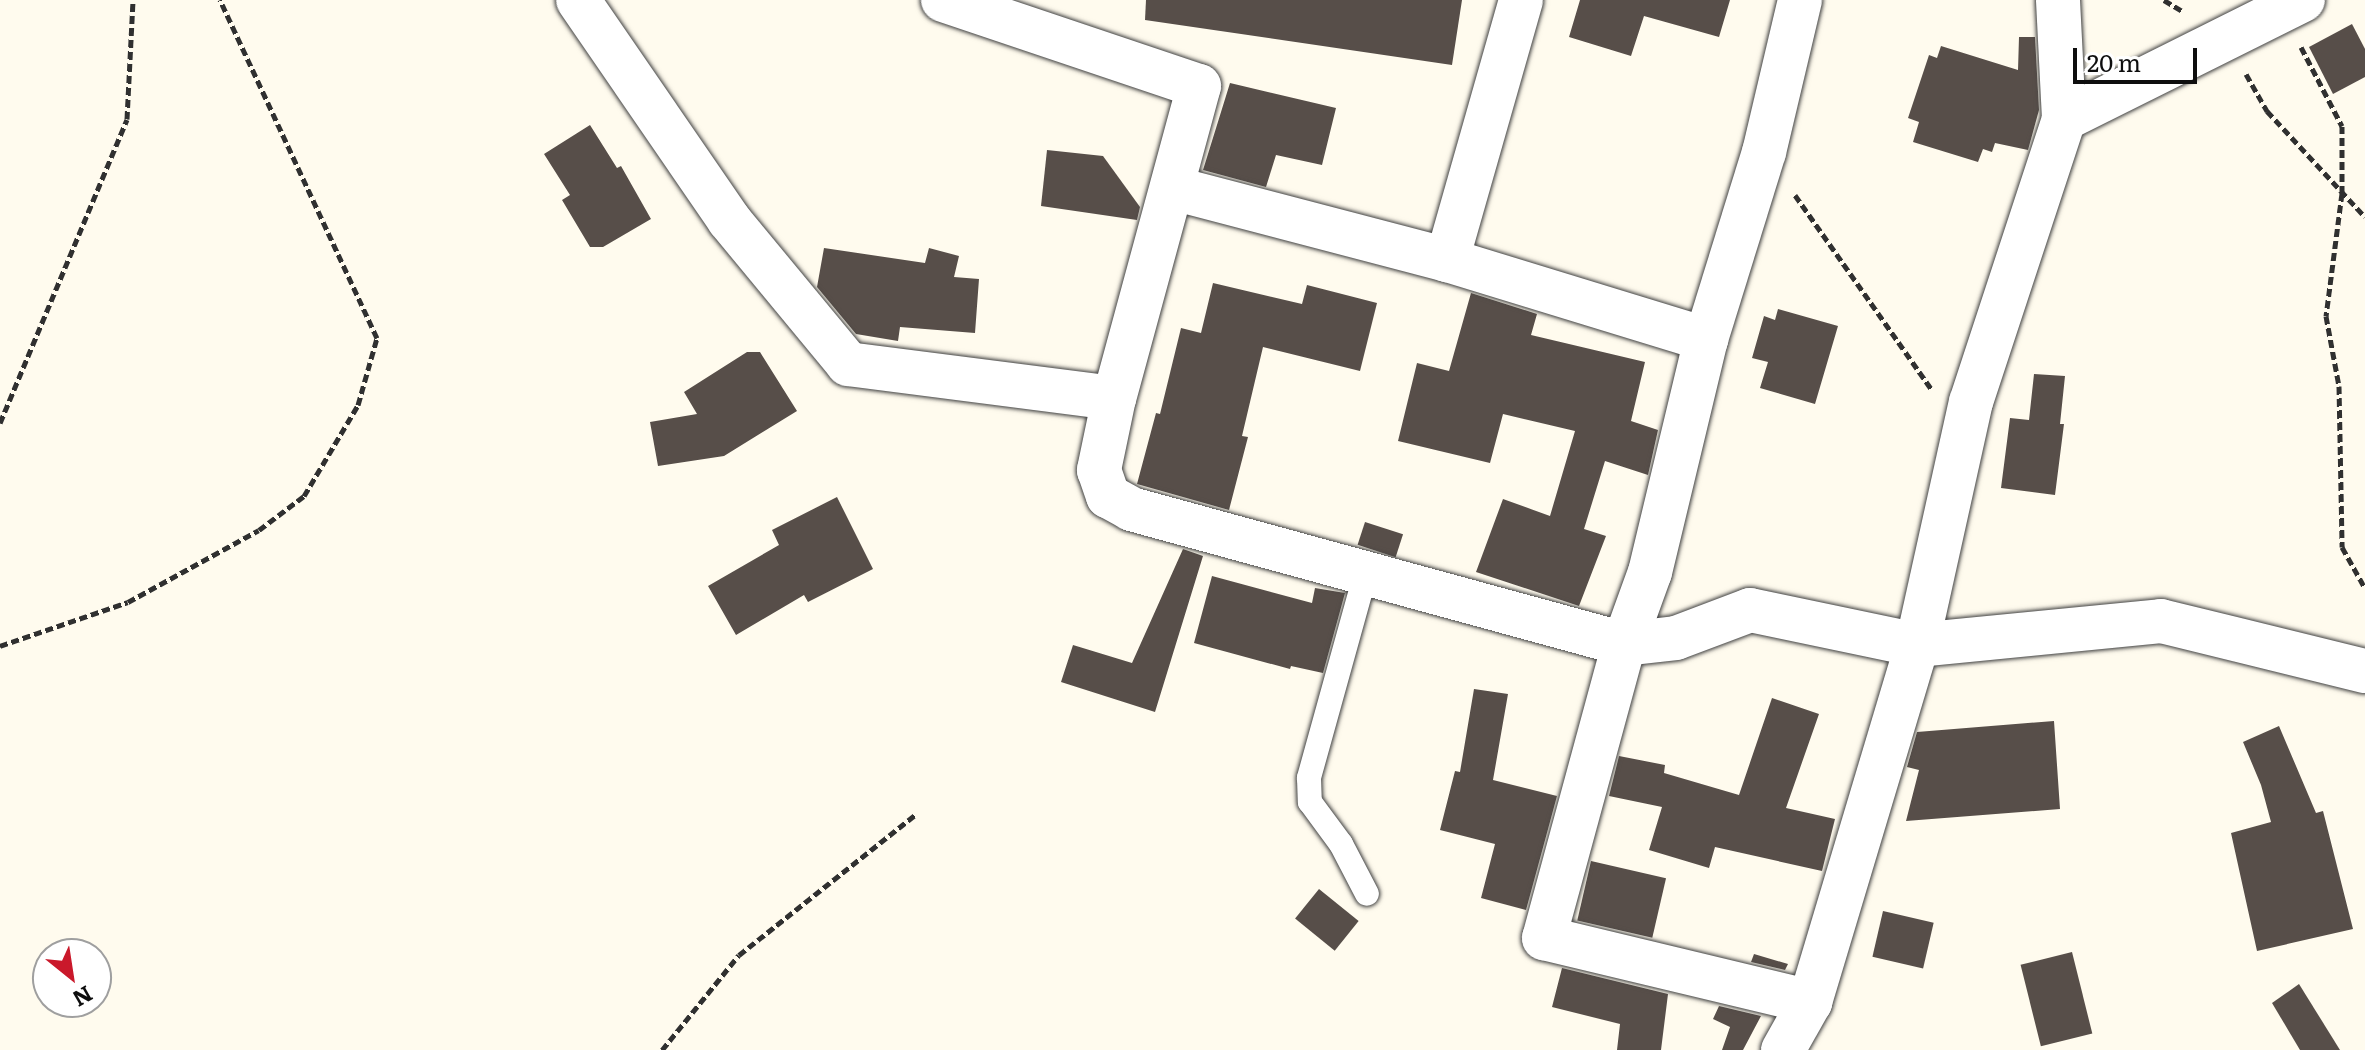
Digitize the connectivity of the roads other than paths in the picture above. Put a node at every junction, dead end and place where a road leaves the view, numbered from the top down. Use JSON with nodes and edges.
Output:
{"nodes":[{"id":1,"x":578,"y":0,"type":"edge"},
{"id":2,"x":943,"y":0,"type":"edge"},
{"id":3,"x":1521,"y":0,"type":"edge"},
{"id":4,"x":1800,"y":0,"type":"edge"},
{"id":5,"x":2058,"y":0,"type":"edge"},
{"id":6,"x":2292,"y":5,"type":"edge"},
{"id":7,"x":2064,"y":119,"type":"junction"},
{"id":8,"x":1173,"y":188,"type":"junction"},
{"id":9,"x":1447,"y":260,"type":"junction"},
{"id":10,"x":1706,"y":339,"type":"junction"},
{"id":11,"x":1114,"y":398,"type":"junction"},
{"id":12,"x":1366,"y":572,"type":"junction"},
{"id":13,"x":1624,"y":644,"type":"junction"},
{"id":14,"x":1917,"y":645,"type":"junction"},
{"id":15,"x":2365,"y":671,"type":"edge"},
{"id":16,"x":1367,"y":894,"type":"dead end"},
{"id":17,"x":1810,"y":1002,"type":"junction"},
{"id":18,"x":1783,"y":1050,"type":"edge"}],
"edges":[{"from":1,"to":11,"type":"street"},
{"from":2,"to":8,"type":"street"},
{"from":3,"to":9,"type":"street"},
{"from":4,"to":10,"type":"street"},
{"from":5,"to":7,"type":"street"},
{"from":6,"to":7,"type":"street"},
{"from":7,"to":14,"type":"street"},
{"from":8,"to":9,"type":"street"},
{"from":8,"to":11,"type":"street"},
{"from":9,"to":10,"type":"street"},
{"from":10,"to":13,"type":"street"},
{"from":11,"to":12,"type":"street"},
{"from":12,"to":13,"type":"street"},
{"from":12,"to":16,"type":"lane"},
{"from":13,"to":14,"type":"street"},
{"from":13,"to":17,"type":"street"},
{"from":14,"to":15,"type":"street"},
{"from":14,"to":17,"type":"street"},
{"from":17,"to":18,"type":"street"}]}
